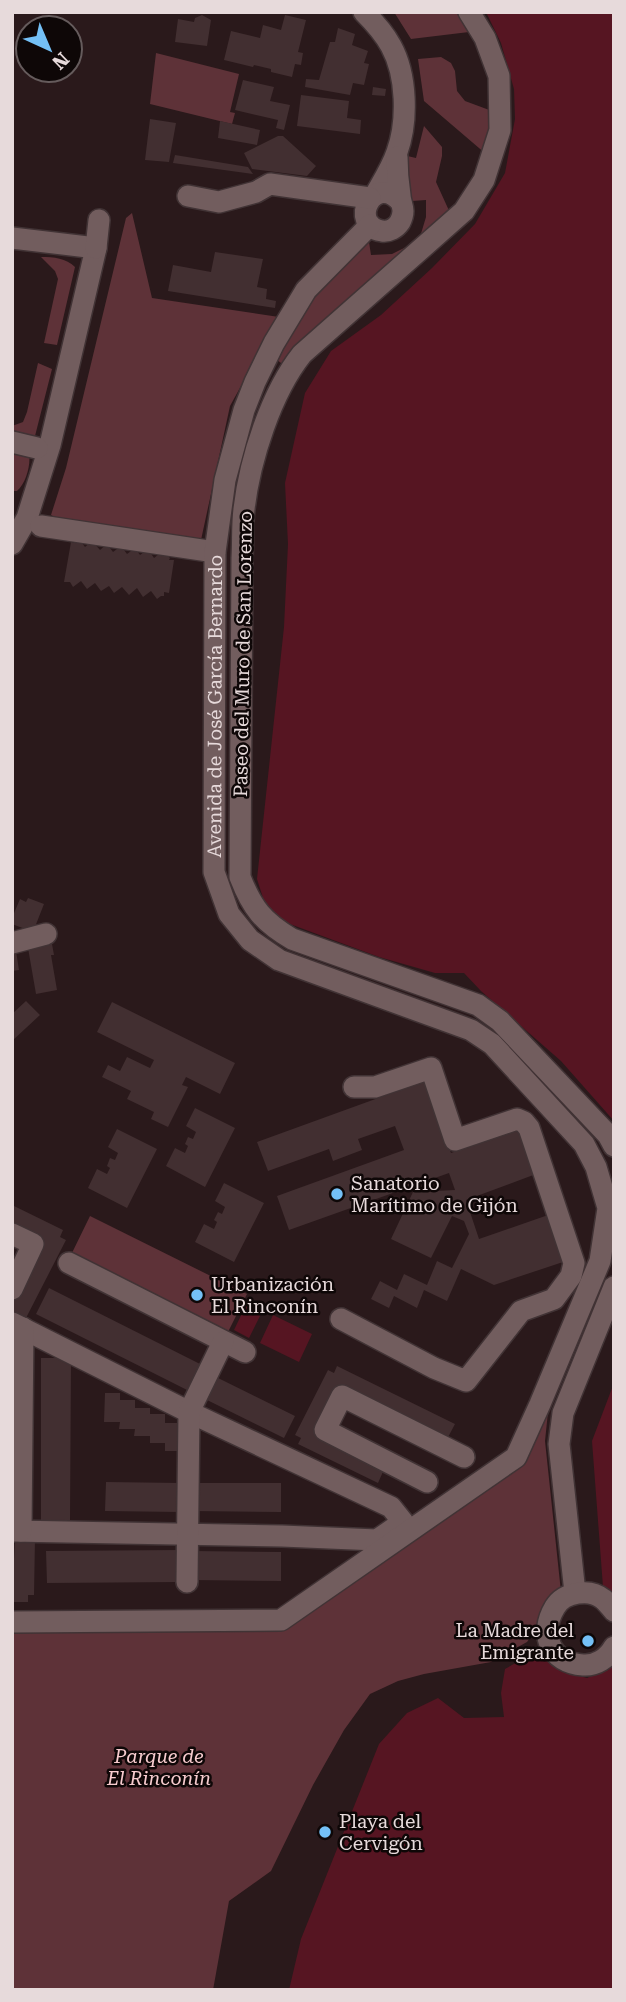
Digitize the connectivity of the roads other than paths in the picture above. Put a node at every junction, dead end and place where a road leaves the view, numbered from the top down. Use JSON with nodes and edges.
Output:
{"nodes":[{"id":1,"x":364,"y":12,"type":"edge"},
{"id":2,"x":469,"y":12,"type":"edge"},
{"id":3,"x":397,"y":152,"type":"junction"},
{"id":4,"x":188,"y":196,"type":"dead end"},
{"id":5,"x":372,"y":197,"type":"junction"},
{"id":6,"x":401,"y":202,"type":"junction"},
{"id":7,"x":99,"y":220,"type":"dead end"},
{"id":8,"x":370,"y":225,"type":"junction"},
{"id":9,"x":12,"y":238,"type":"edge"},
{"id":10,"x":96,"y":248,"type":"junction"},
{"id":11,"x":12,"y":442,"type":"edge"},
{"id":12,"x":37,"y":448,"type":"dead end"},
{"id":13,"x":41,"y":526,"type":"dead end"},
{"id":14,"x":12,"y":544,"type":"edge"},
{"id":15,"x":215,"y":552,"type":"junction"},
{"id":16,"x":46,"y":934,"type":"dead end"},
{"id":17,"x":12,"y":943,"type":"edge"},
{"id":18,"x":354,"y":1087,"type":"dead end"},
{"id":19,"x":614,"y":1146,"type":"edge"},
{"id":20,"x":12,"y":1234,"type":"edge"},
{"id":21,"x":69,"y":1263,"type":"dead end"},
{"id":22,"x":614,"y":1287,"type":"edge"},
{"id":23,"x":12,"y":1289,"type":"edge"},
{"id":24,"x":341,"y":1319,"type":"dead end"},
{"id":25,"x":17,"y":1333,"type":"edge"},
{"id":26,"x":223,"y":1342,"type":"junction"},
{"id":27,"x":245,"y":1352,"type":"dead end"},
{"id":28,"x":189,"y":1412,"type":"junction"},
{"id":29,"x":411,"y":1430,"type":"junction"},
{"id":30,"x":464,"y":1457,"type":"dead end"},
{"id":31,"x":393,"y":1465,"type":"junction"},
{"id":32,"x":427,"y":1482,"type":"dead end"},
{"id":33,"x":17,"y":1531,"type":"edge"},
{"id":34,"x":187,"y":1534,"type":"junction"},
{"id":35,"x":187,"y":1582,"type":"dead end"},
{"id":36,"x":575,"y":1593,"type":"junction"},
{"id":37,"x":614,"y":1611,"type":"edge"},
{"id":38,"x":12,"y":1622,"type":"edge"},
{"id":39,"x":614,"y":1647,"type":"edge"}],
"edges":[{"from":1,"to":3,"type":"street"},
{"from":2,"to":19,"type":"street","name":"Paseo del Muro de San Lorenzo"},
{"from":3,"to":5,"type":"street"},
{"from":3,"to":6,"type":"street"},
{"from":4,"to":5,"type":"street"},
{"from":5,"to":6,"type":"street"},
{"from":5,"to":8,"type":"street"},
{"from":6,"to":8,"type":"street"},
{"from":7,"to":10,"type":"street"},
{"from":8,"to":15,"type":"street","name":"Avenida de José García Bernardo"},
{"from":9,"to":10,"type":"street"},
{"from":10,"to":14,"type":"street"},
{"from":11,"to":12,"type":"street"},
{"from":13,"to":15,"type":"street"},
{"from":15,"to":38,"type":"street","name":"Avenida de José García Bernardo"},
{"from":16,"to":17,"type":"street"},
{"from":18,"to":24,"type":"street"},
{"from":20,"to":23,"type":"street"},
{"from":21,"to":26,"type":"street"},
{"from":22,"to":36,"type":"street"},
{"from":25,"to":28,"type":"street"},
{"from":25,"to":33,"type":"street"},
{"from":26,"to":27,"type":"street"},
{"from":26,"to":28,"type":"street"},
{"from":28,"to":34,"type":"street"},
{"from":28,"to":34,"type":"street"},
{"from":29,"to":30,"type":"street"},
{"from":29,"to":31,"type":"street"},
{"from":29,"to":31,"type":"street"},
{"from":31,"to":32,"type":"street"},
{"from":33,"to":34,"type":"street"},
{"from":34,"to":35,"type":"street"},
{"from":36,"to":37,"type":"street"},
{"from":36,"to":39,"type":"street"}]}
